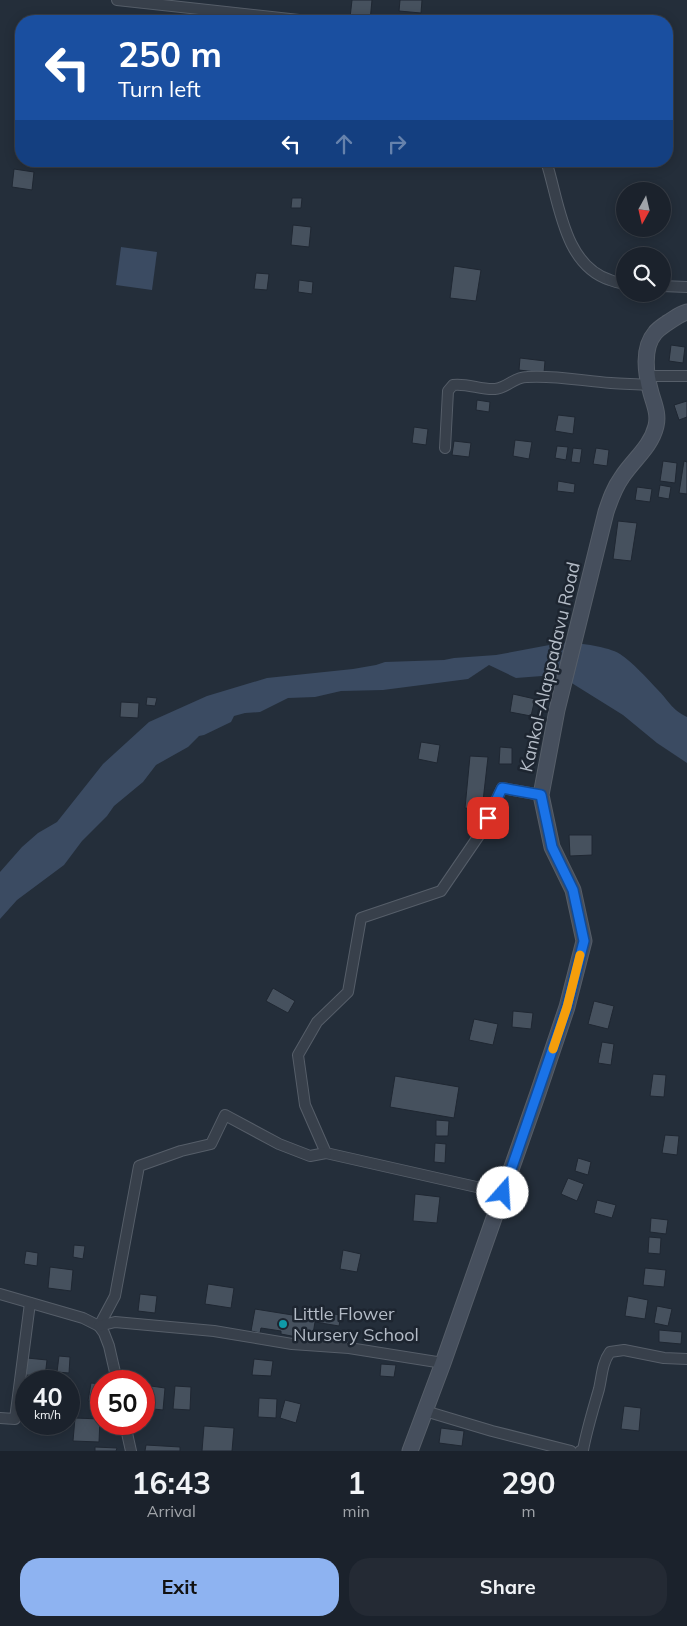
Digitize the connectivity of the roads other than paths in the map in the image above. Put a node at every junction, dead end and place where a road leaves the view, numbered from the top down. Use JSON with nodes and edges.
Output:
{"nodes":[{"id":1,"x":117,"y":0,"type":"edge"},
{"id":2,"x":253,"y":15,"type":"edge"},
{"id":3,"x":548,"y":167,"type":"edge"},
{"id":4,"x":616,"y":282,"type":"edge"},
{"id":5,"x":671,"y":286,"type":"edge"},
{"id":6,"x":687,"y":287,"type":"edge"},
{"id":7,"x":687,"y":312,"type":"edge"},
{"id":8,"x":687,"y":376,"type":"edge"},
{"id":9,"x":648,"y":380,"type":"junction"},
{"id":10,"x":445,"y":448,"type":"dead end"},
{"id":11,"x":541,"y":795,"type":"junction"},
{"id":12,"x":326,"y":1153,"type":"junction"},
{"id":13,"x":503,"y":1193,"type":"junction"},
{"id":14,"x":0,"y":1294,"type":"edge"},
{"id":15,"x":30,"y":1303,"type":"junction"},
{"id":16,"x":99,"y":1326,"type":"junction"},
{"id":17,"x":687,"y":1359,"type":"edge"},
{"id":18,"x":443,"y":1363,"type":"junction"},
{"id":19,"x":114,"y":1370,"type":"edge"},
{"id":20,"x":425,"y":1411,"type":"junction"},
{"id":21,"x":0,"y":1418,"type":"edge"},
{"id":22,"x":127,"y":1435,"type":"edge"},
{"id":23,"x":131,"y":1451,"type":"edge"},
{"id":24,"x":410,"y":1451,"type":"edge"},
{"id":25,"x":571,"y":1451,"type":"edge"},
{"id":26,"x":580,"y":1451,"type":"edge"}],
"edges":[{"from":1,"to":2,"type":"street"},
{"from":3,"to":4,"type":"street"},
{"from":5,"to":6,"type":"street"},
{"from":7,"to":9,"type":"main road","name":"Kankol-Alappadavu Road"},
{"from":8,"to":9,"type":"street"},
{"from":9,"to":10,"type":"street"},
{"from":9,"to":11,"type":"main road","name":"Kankol-Alappadavu Road"},
{"from":11,"to":12,"type":"street"},
{"from":11,"to":13,"type":"main road","name":"Kankol-Alappadavu Road"},
{"from":12,"to":13,"type":"street"},
{"from":12,"to":16,"type":"street"},
{"from":13,"to":18,"type":"main road","name":"Kankol-Alappadavu Road"},
{"from":14,"to":15,"type":"street"},
{"from":15,"to":16,"type":"street"},
{"from":15,"to":21,"type":"street"},
{"from":16,"to":18,"type":"street"},
{"from":16,"to":19,"type":"street"},
{"from":17,"to":26,"type":"street"},
{"from":18,"to":20,"type":"main road","name":"Kankol-Alappadavu Road"},
{"from":20,"to":24,"type":"main road","name":"Kankol-Alappadavu Road"},
{"from":20,"to":25,"type":"street"},
{"from":22,"to":23,"type":"street"}]}
